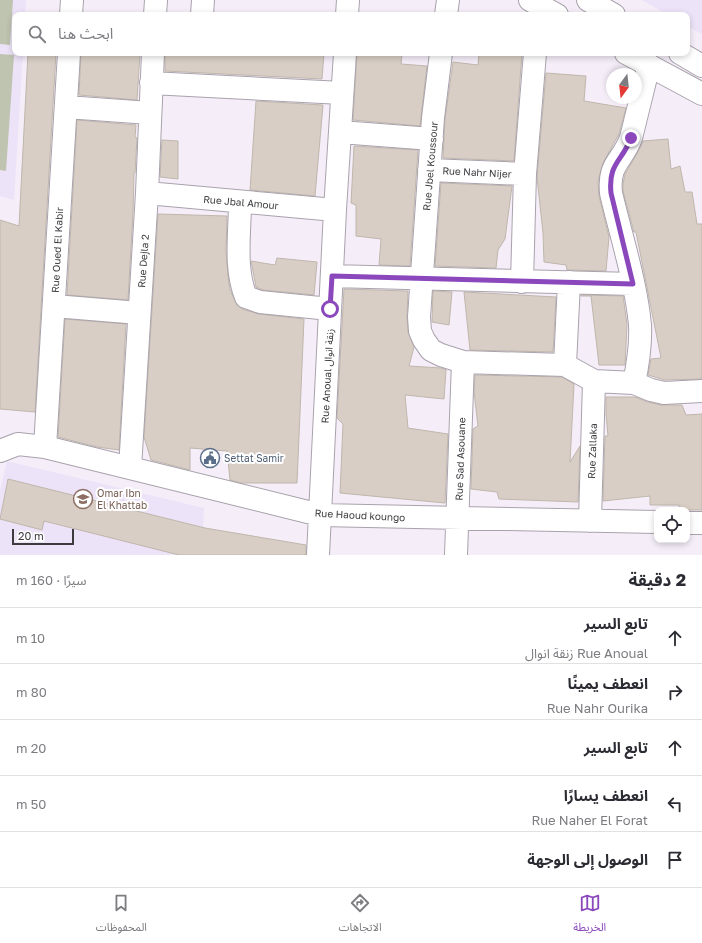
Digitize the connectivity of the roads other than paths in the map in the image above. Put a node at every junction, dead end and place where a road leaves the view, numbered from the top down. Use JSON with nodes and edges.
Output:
{"nodes":[{"id":1,"x":72,"y":0,"type":"edge"},
{"id":2,"x":156,"y":0,"type":"edge"},
{"id":3,"x":203,"y":0,"type":"edge"},
{"id":4,"x":348,"y":0,"type":"edge"},
{"id":5,"x":448,"y":0,"type":"edge"},
{"id":6,"x":588,"y":0,"type":"edge"},
{"id":7,"x":72,"y":12,"type":"edge"},
{"id":8,"x":155,"y":12,"type":"edge"},
{"id":9,"x":202,"y":12,"type":"edge"},
{"id":10,"x":347,"y":12,"type":"edge"},
{"id":11,"x":446,"y":12,"type":"edge"},
{"id":12,"x":609,"y":12,"type":"edge"},
{"id":13,"x":69,"y":56,"type":"edge"},
{"id":14,"x":153,"y":56,"type":"edge"},
{"id":15,"x":345,"y":56,"type":"edge"},
{"id":16,"x":441,"y":56,"type":"edge"},
{"id":17,"x":535,"y":56,"type":"edge"},
{"id":18,"x":632,"y":56,"type":"edge"},
{"id":19,"x":685,"y":56,"type":"edge"},
{"id":20,"x":648,"y":65,"type":"junction"},
{"id":21,"x":702,"y":66,"type":"edge"},
{"id":22,"x":151,"y":83,"type":"junction"},
{"id":23,"x":342,"y":93,"type":"junction"},
{"id":24,"x":702,"y":94,"type":"edge"},
{"id":25,"x":66,"y":107,"type":"junction"},
{"id":26,"x":150,"y":114,"type":"junction"},
{"id":27,"x":340,"y":132,"type":"junction"},
{"id":28,"x":432,"y":139,"type":"junction"},
{"id":29,"x":429,"y":170,"type":"junction"},
{"id":30,"x":525,"y":174,"type":"junction"},
{"id":31,"x":147,"y":193,"type":"junction"},
{"id":32,"x":240,"y":202,"type":"junction"},
{"id":33,"x":335,"y":210,"type":"junction"},
{"id":34,"x":332,"y":276,"type":"junction"},
{"id":35,"x":422,"y":278,"type":"junction"},
{"id":36,"x":522,"y":282,"type":"junction"},
{"id":37,"x":569,"y":282,"type":"junction"},
{"id":38,"x":633,"y":284,"type":"junction"},
{"id":39,"x":54,"y":306,"type":"junction"},
{"id":40,"x":330,"y":309,"type":"junction"},
{"id":41,"x":139,"y":313,"type":"junction"},
{"id":42,"x":463,"y":362,"type":"junction"},
{"id":43,"x":565,"y":365,"type":"junction"},
{"id":44,"x":594,"y":381,"type":"junction"},
{"id":45,"x":634,"y":383,"type":"junction"},
{"id":46,"x":702,"y":391,"type":"edge"},
{"id":47,"x":45,"y":447,"type":"junction"},
{"id":48,"x":0,"y":451,"type":"edge"},
{"id":49,"x":130,"y":468,"type":"junction"},
{"id":50,"x":320,"y":515,"type":"junction"},
{"id":51,"x":457,"y":518,"type":"junction"},
{"id":52,"x":590,"y":521,"type":"junction"},
{"id":53,"x":654,"y":522,"type":"edge"},
{"id":54,"x":690,"y":523,"type":"edge"},
{"id":55,"x":702,"y":523,"type":"edge"},
{"id":56,"x":318,"y":555,"type":"edge"},
{"id":57,"x":456,"y":555,"type":"edge"}],
"edges":[{"from":1,"to":7,"type":"street"},
{"from":2,"to":8,"type":"street"},
{"from":3,"to":9,"type":"street"},
{"from":4,"to":10,"type":"street"},
{"from":5,"to":11,"type":"street"},
{"from":6,"to":12,"type":"street"},
{"from":13,"to":25,"type":"street","name":"Rue Oued El Kabir"},
{"from":14,"to":22,"type":"street","name":"Rue Dejla 2"},
{"from":15,"to":23,"type":"street","name":"Rue Anoual زنقة انوال"},
{"from":16,"to":28,"type":"street","name":"Rue Jbel Koussour"},
{"from":17,"to":30,"type":"street"},
{"from":18,"to":20,"type":"street"},
{"from":19,"to":21,"type":"street"},
{"from":20,"to":24,"type":"street"},
{"from":20,"to":38,"type":"street"},
{"from":22,"to":23,"type":"street"},
{"from":22,"to":26,"type":"street","name":"Rue Dejla 2"},
{"from":23,"to":27,"type":"street","name":"Rue Anoual زنقة انوال"},
{"from":25,"to":26,"type":"street"},
{"from":25,"to":39,"type":"street","name":"Rue Oued El Kabir"},
{"from":26,"to":31,"type":"street","name":"Rue Dejla 2"},
{"from":27,"to":28,"type":"street"},
{"from":27,"to":33,"type":"street","name":"Rue Anoual زنقة انوال"},
{"from":28,"to":29,"type":"street","name":"Rue Jbel Koussour"},
{"from":29,"to":30,"type":"street","name":"Rue Nahr Nijer"},
{"from":29,"to":35,"type":"street","name":"Rue Jbel Koussour"},
{"from":30,"to":36,"type":"street"},
{"from":31,"to":32,"type":"street","name":"Rue Jbal Amour"},
{"from":31,"to":41,"type":"street","name":"Rue Dejla 2"},
{"from":32,"to":33,"type":"street","name":"Rue Jbal Amour"},
{"from":32,"to":40,"type":"street"},
{"from":33,"to":34,"type":"street","name":"Rue Anoual زنقة انوال"},
{"from":34,"to":35,"type":"street"},
{"from":34,"to":40,"type":"street","name":"Rue Anoual زنقة انوال"},
{"from":35,"to":36,"type":"street"},
{"from":35,"to":42,"type":"street","name":"Rue Jbel Koussour"},
{"from":36,"to":37,"type":"street"},
{"from":37,"to":38,"type":"street"},
{"from":37,"to":43,"type":"street"},
{"from":38,"to":45,"type":"street"},
{"from":39,"to":41,"type":"street"},
{"from":39,"to":47,"type":"street","name":"Rue Oued El Kabir"},
{"from":40,"to":50,"type":"street","name":"Rue Anoual زنقة انوال"},
{"from":41,"to":49,"type":"street","name":"Rue Dejla 2"},
{"from":42,"to":43,"type":"street","name":"Rue Jbel Koussour"},
{"from":42,"to":51,"type":"street","name":"Rue Sad Asouane"},
{"from":43,"to":44,"type":"street"},
{"from":44,"to":45,"type":"street"},
{"from":44,"to":52,"type":"street","name":"Rue Zallaka"},
{"from":45,"to":46,"type":"street"},
{"from":47,"to":48,"type":"street","name":"Rue Haoud koungo"},
{"from":47,"to":49,"type":"street","name":"Rue Haoud koungo"},
{"from":49,"to":50,"type":"street","name":"Rue Haoud koungo"},
{"from":50,"to":51,"type":"street","name":"Rue Haoud koungo"},
{"from":50,"to":56,"type":"street","name":"Rue Anoual زنقة انوال"},
{"from":51,"to":52,"type":"street","name":"Rue Haoud koungo"},
{"from":51,"to":57,"type":"street","name":"Rue Sad Asouane"},
{"from":52,"to":53,"type":"street","name":"Rue Haoud koungo"},
{"from":54,"to":55,"type":"street"}]}
